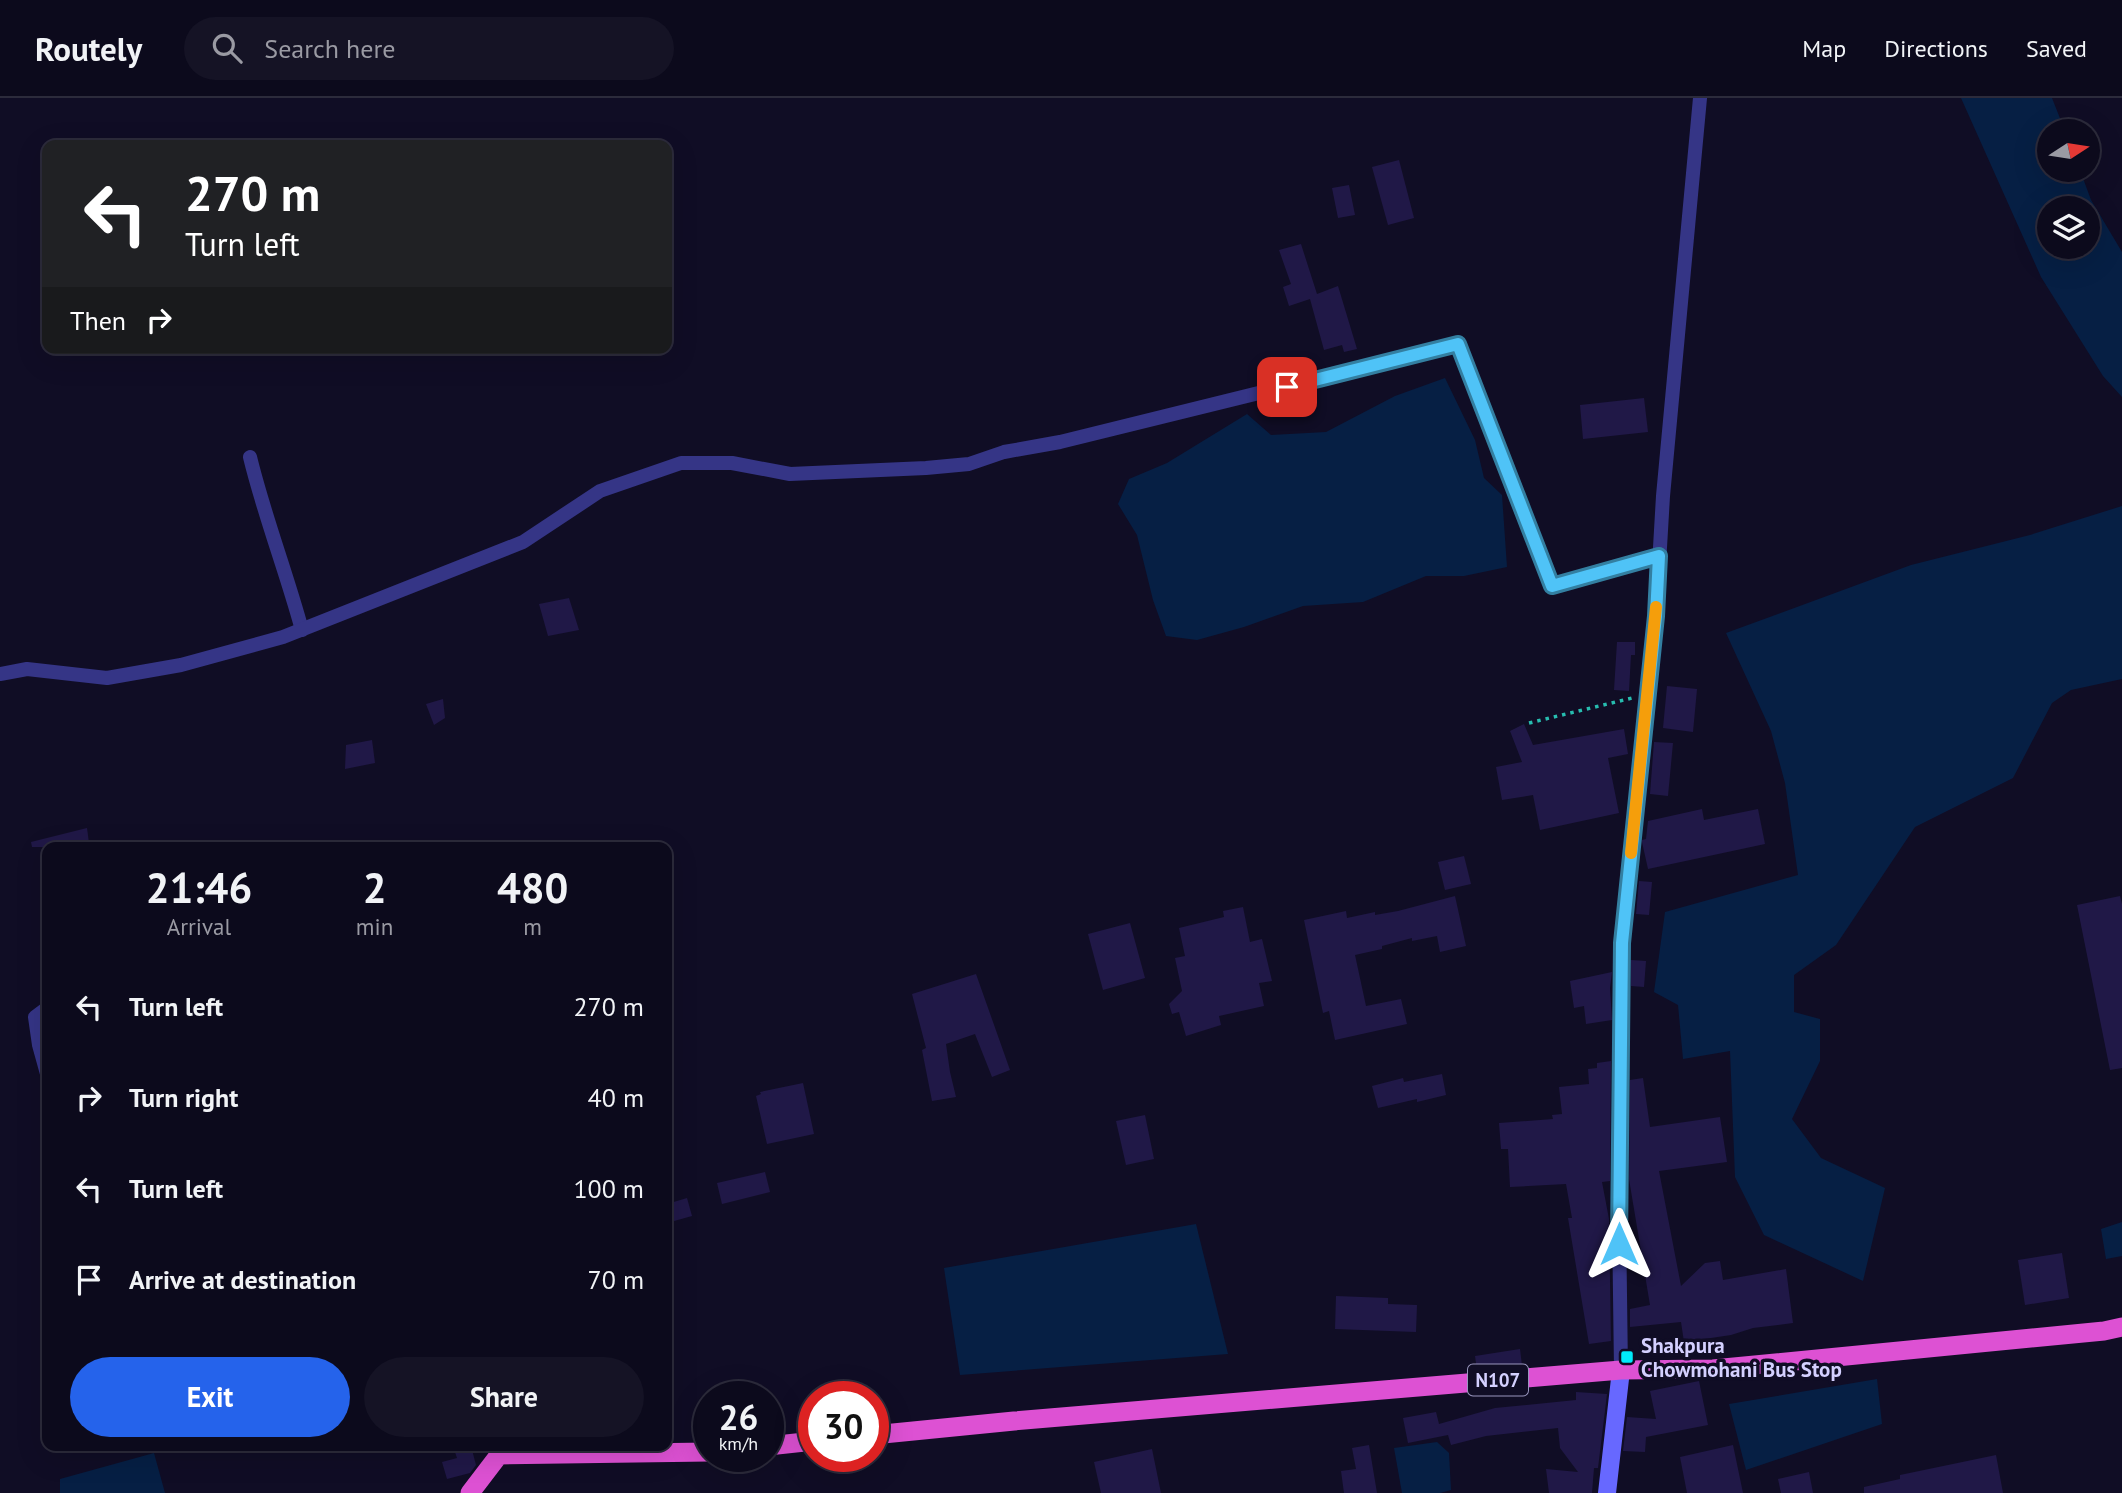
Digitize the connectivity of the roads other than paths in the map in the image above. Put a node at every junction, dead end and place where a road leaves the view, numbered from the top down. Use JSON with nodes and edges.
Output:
{"nodes":[{"id":1,"x":1700,"y":98,"type":"edge"},
{"id":2,"x":250,"y":457,"type":"dead end"},
{"id":3,"x":1659,"y":556,"type":"junction"},
{"id":4,"x":302,"y":630,"type":"junction"},
{"id":5,"x":0,"y":674,"type":"edge"},
{"id":6,"x":42,"y":1012,"type":"edge"},
{"id":7,"x":42,"y":1056,"type":"edge"},
{"id":8,"x":2122,"y":1327,"type":"edge"},
{"id":9,"x":1622,"y":1370,"type":"junction"},
{"id":10,"x":889,"y":1433,"type":"edge"},
{"id":11,"x":693,"y":1452,"type":"edge"},
{"id":12,"x":470,"y":1493,"type":"edge"},
{"id":13,"x":1607,"y":1493,"type":"edge"}],
"edges":[{"from":1,"to":3,"type":"street"},
{"from":2,"to":4,"type":"street"},
{"from":3,"to":4,"type":"street"},
{"from":3,"to":9,"type":"street"},
{"from":4,"to":5,"type":"street"},
{"from":6,"to":7,"type":"street"},
{"from":8,"to":9,"type":"highway","number":"N107"},
{"from":9,"to":10,"type":"highway","number":"N107"},
{"from":9,"to":13,"type":"main road"},
{"from":11,"to":12,"type":"highway"}]}
